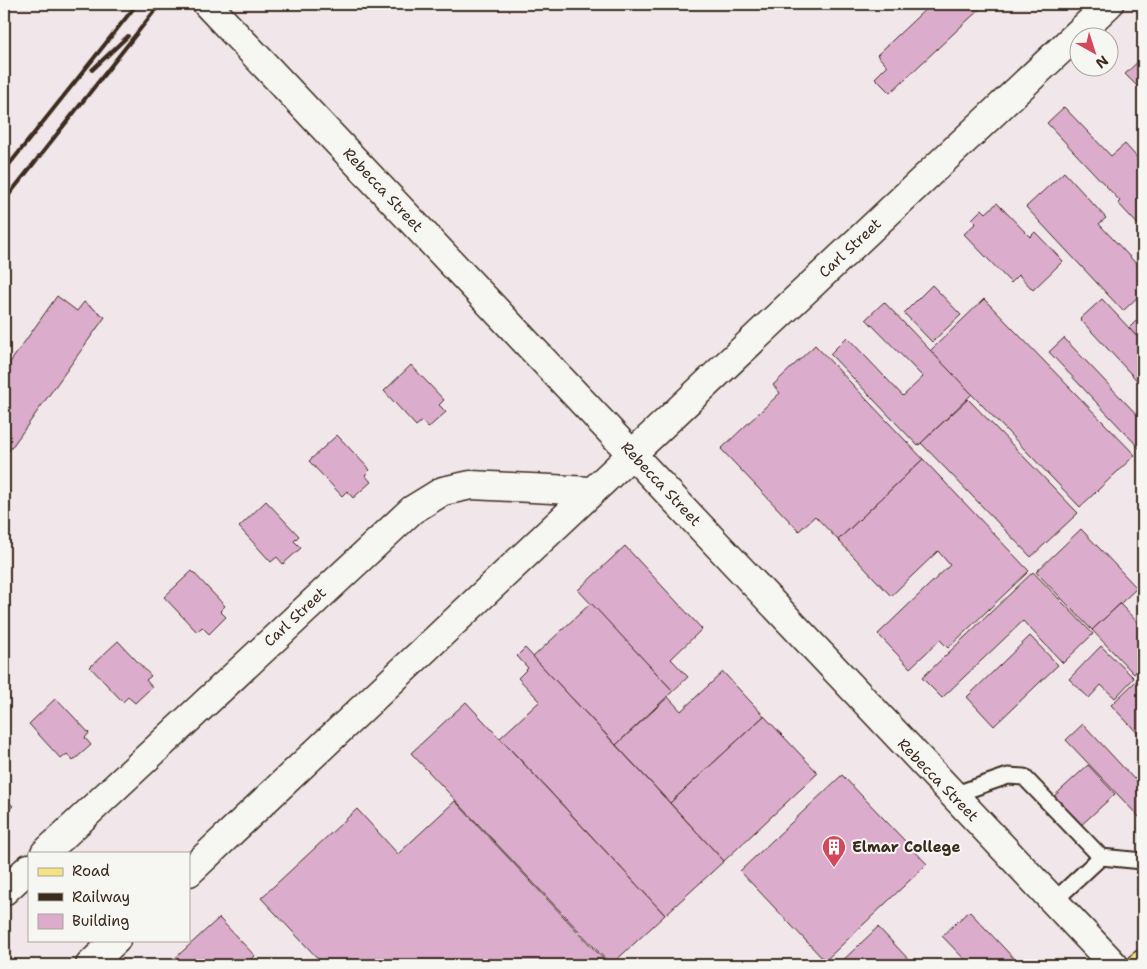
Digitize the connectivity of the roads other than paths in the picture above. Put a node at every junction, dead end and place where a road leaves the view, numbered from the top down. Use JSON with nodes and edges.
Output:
{"nodes":[{"id":1,"x":1109,"y":4,"type":"edge"},
{"id":2,"x":215,"y":12,"type":"edge"},
{"id":3,"x":633,"y":454,"type":"junction"},
{"id":4,"x":591,"y":491,"type":"junction"},
{"id":5,"x":953,"y":796,"type":"junction"},
{"id":6,"x":46,"y":852,"type":"edge"},
{"id":7,"x":1101,"y":857,"type":"junction"},
{"id":8,"x":1143,"y":860,"type":"edge"},
{"id":9,"x":28,"y":869,"type":"edge"},
{"id":10,"x":190,"y":871,"type":"edge"},
{"id":11,"x":4,"y":891,"type":"edge"},
{"id":12,"x":1054,"y":901,"type":"junction"},
{"id":13,"x":114,"y":942,"type":"edge"},
{"id":14,"x":90,"y":965,"type":"edge"},
{"id":15,"x":1114,"y":965,"type":"edge"}],
"edges":[{"from":1,"to":3,"type":"street","name":"Carl Street"},
{"from":2,"to":3,"type":"street","name":"Rebecca Street"},
{"from":3,"to":4,"type":"street","name":"Carl Street"},
{"from":3,"to":5,"type":"street","name":"Rebecca Street"},
{"from":4,"to":6,"type":"street","name":"Carl Street"},
{"from":4,"to":10,"type":"street","name":"Carl Street"},
{"from":5,"to":7,"type":"lane"},
{"from":5,"to":12,"type":"street","name":"Rebecca Street"},
{"from":7,"to":8,"type":"lane"},
{"from":7,"to":12,"type":"lane"},
{"from":9,"to":11,"type":"street"},
{"from":12,"to":15,"type":"street","name":"Rebecca Street"},
{"from":13,"to":14,"type":"street"}]}
